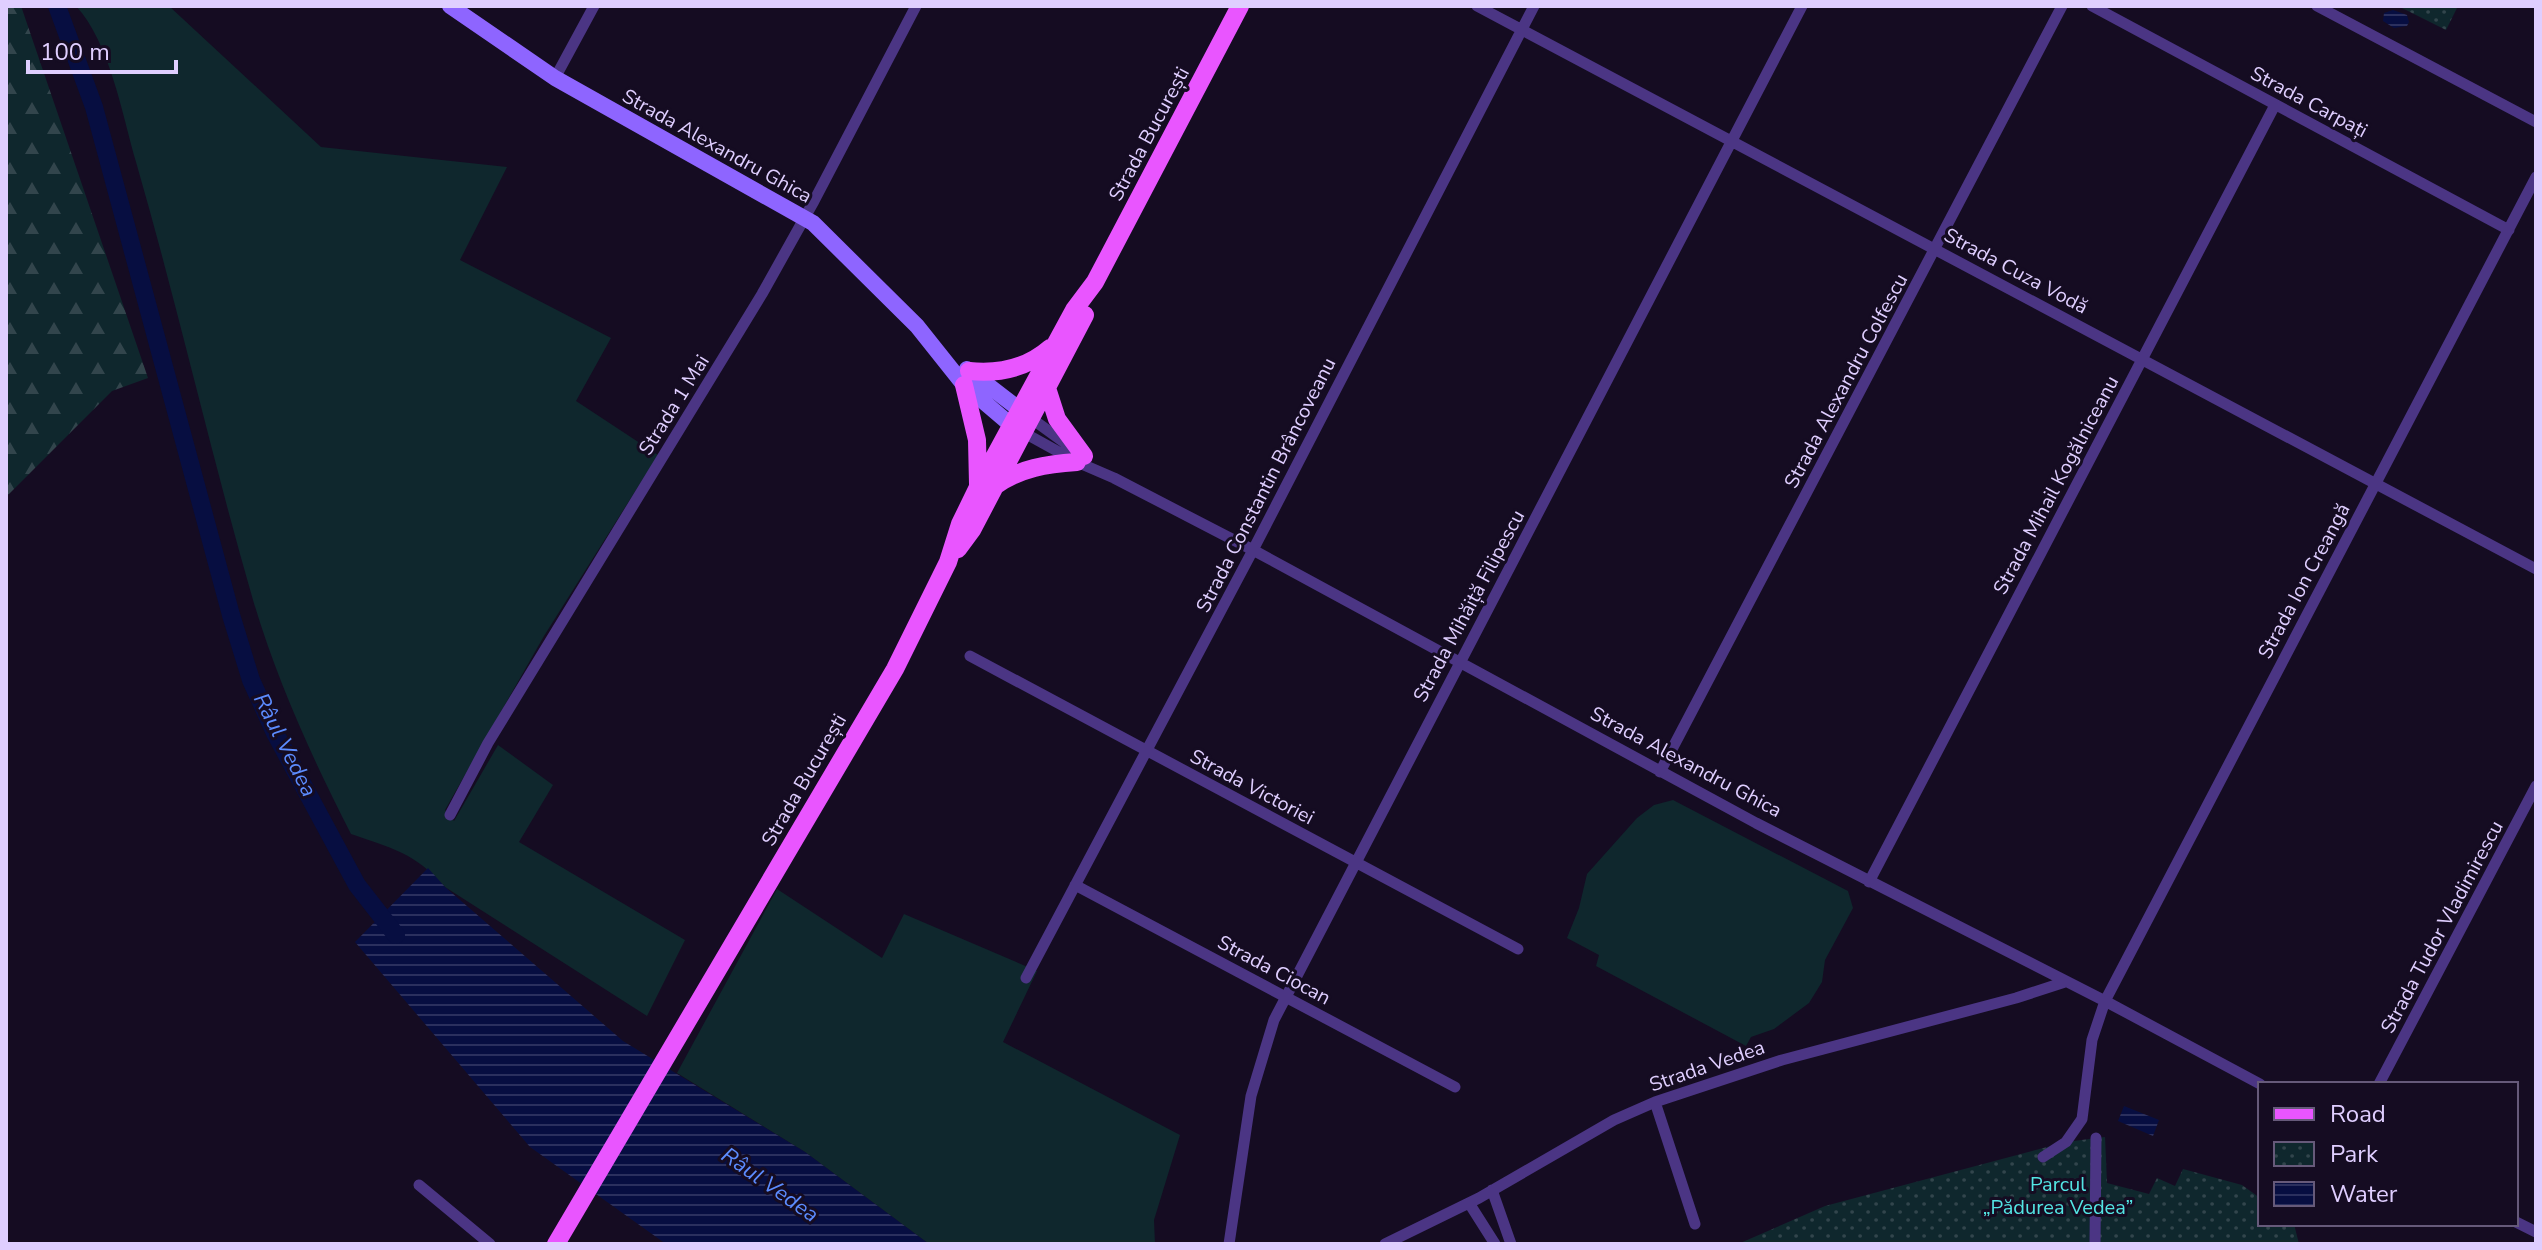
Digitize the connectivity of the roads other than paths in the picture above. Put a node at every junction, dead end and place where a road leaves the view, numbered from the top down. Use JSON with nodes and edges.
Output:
{"nodes":[{"id":1,"x":450,"y":6,"type":"edge"},
{"id":2,"x":594,"y":6,"type":"edge"},
{"id":3,"x":916,"y":6,"type":"edge"},
{"id":4,"x":1240,"y":6,"type":"edge"},
{"id":5,"x":1477,"y":6,"type":"edge"},
{"id":6,"x":1534,"y":6,"type":"edge"},
{"id":7,"x":1802,"y":6,"type":"edge"},
{"id":8,"x":2062,"y":6,"type":"edge"},
{"id":9,"x":2092,"y":6,"type":"edge"},
{"id":10,"x":2317,"y":6,"type":"edge"},
{"id":11,"x":1522,"y":30,"type":"junction"},
{"id":12,"x":555,"y":78,"type":"junction"},
{"id":13,"x":2275,"y":105,"type":"junction"},
{"id":14,"x":2536,"y":122,"type":"edge"},
{"id":15,"x":1732,"y":141,"type":"junction"},
{"id":16,"x":2536,"y":177,"type":"edge"},
{"id":17,"x":805,"y":218,"type":"junction"},
{"id":18,"x":2509,"y":230,"type":"junction"},
{"id":19,"x":1935,"y":249,"type":"junction"},
{"id":20,"x":1095,"y":282,"type":"junction"},
{"id":21,"x":1055,"y":344,"type":"junction"},
{"id":22,"x":2142,"y":358,"type":"junction"},
{"id":23,"x":967,"y":378,"type":"junction"},
{"id":24,"x":1047,"y":388,"type":"junction"},
{"id":25,"x":1021,"y":421,"type":"junction"},
{"id":26,"x":1086,"y":463,"type":"junction"},
{"id":27,"x":2375,"y":483,"type":"junction"},
{"id":28,"x":986,"y":488,"type":"junction"},
{"id":29,"x":1253,"y":550,"type":"junction"},
{"id":30,"x":2536,"y":569,"type":"edge"},
{"id":31,"x":970,"y":656,"type":"dead end"},
{"id":32,"x":1460,"y":662,"type":"junction"},
{"id":33,"x":1147,"y":752,"type":"junction"},
{"id":34,"x":1660,"y":772,"type":"junction"},
{"id":35,"x":2536,"y":786,"type":"edge"},
{"id":36,"x":450,"y":815,"type":"dead end"},
{"id":37,"x":1356,"y":862,"type":"junction"},
{"id":38,"x":1869,"y":882,"type":"junction"},
{"id":39,"x":1075,"y":885,"type":"junction"},
{"id":40,"x":1518,"y":949,"type":"dead end"},
{"id":41,"x":2035,"y":967,"type":"junction"},
{"id":42,"x":1026,"y":978,"type":"dead end"},
{"id":43,"x":2065,"y":982,"type":"junction"},
{"id":44,"x":2031,"y":994,"type":"junction"},
{"id":45,"x":1285,"y":996,"type":"junction"},
{"id":46,"x":2105,"y":1001,"type":"junction"},
{"id":47,"x":2380,"y":1082,"type":"edge"},
{"id":48,"x":2258,"y":1083,"type":"edge"},
{"id":49,"x":1455,"y":1087,"type":"dead end"},
{"id":50,"x":1655,"y":1102,"type":"junction"},
{"id":51,"x":2096,"y":1138,"type":"dead end"},
{"id":52,"x":2043,"y":1157,"type":"dead end"},
{"id":53,"x":419,"y":1185,"type":"dead end"},
{"id":54,"x":1492,"y":1190,"type":"junction"},
{"id":55,"x":1469,"y":1203,"type":"junction"},
{"id":56,"x":2518,"y":1223,"type":"edge"},
{"id":57,"x":1695,"y":1224,"type":"dead end"},
{"id":58,"x":2536,"y":1232,"type":"edge"},
{"id":59,"x":490,"y":1244,"type":"edge"},
{"id":60,"x":556,"y":1244,"type":"edge"},
{"id":61,"x":1229,"y":1244,"type":"edge"},
{"id":62,"x":1385,"y":1244,"type":"edge"},
{"id":63,"x":1495,"y":1244,"type":"edge"},
{"id":64,"x":1511,"y":1244,"type":"edge"},
{"id":65,"x":2095,"y":1244,"type":"edge"}],
"edges":[{"from":1,"to":12,"type":"street","name":"Strada Alexandru Ghica"},
{"from":2,"to":12,"type":"street"},
{"from":3,"to":17,"type":"street","name":"Strada 1 Mai"},
{"from":4,"to":20,"type":"main road","name":"Strada București"},
{"from":5,"to":11,"type":"street","name":"Strada Cuza Vodă"},
{"from":6,"to":11,"type":"street","name":"Strada Constantin Brâncoveanu"},
{"from":7,"to":15,"type":"street","name":"Strada Mihăiță Filipescu"},
{"from":8,"to":19,"type":"street","name":"Strada Alexandru Colfescu"},
{"from":9,"to":13,"type":"street","name":"Strada Carpați"},
{"from":10,"to":14,"type":"street"},
{"from":11,"to":15,"type":"street","name":"Strada Cuza Vodă"},
{"from":11,"to":29,"type":"street","name":"Strada Constantin Brâncoveanu"},
{"from":12,"to":17,"type":"street","name":"Strada Alexandru Ghica"},
{"from":13,"to":18,"type":"street","name":"Strada Carpați"},
{"from":13,"to":22,"type":"street","name":"Strada Mihail Kogălniceanu"},
{"from":15,"to":19,"type":"street","name":"Strada Cuza Vodă"},
{"from":15,"to":32,"type":"street","name":"Strada Mihăiță Filipescu"},
{"from":16,"to":18,"type":"street","name":"Strada Ion Creangă"},
{"from":17,"to":23,"type":"street","name":"Strada Alexandru Ghica"},
{"from":17,"to":36,"type":"street","name":"Strada 1 Mai"},
{"from":18,"to":27,"type":"street","name":"Strada Ion Creangă"},
{"from":19,"to":22,"type":"street","name":"Strada Cuza Vodă"},
{"from":19,"to":34,"type":"street","name":"Strada Alexandru Colfescu"},
{"from":20,"to":21,"type":"main road","name":"Strada București"},
{"from":20,"to":24,"type":"main road","name":"Strada București"},
{"from":21,"to":23,"type":"main road"},
{"from":21,"to":25,"type":"main road","name":"Strada București"},
{"from":22,"to":27,"type":"street","name":"Strada Cuza Vodă"},
{"from":22,"to":38,"type":"street","name":"Strada Mihail Kogălniceanu"},
{"from":23,"to":25,"type":"street","name":"Strada Alexandru Ghica"},
{"from":23,"to":28,"type":"main road"},
{"from":24,"to":25,"type":"main road","name":"Strada București"},
{"from":24,"to":26,"type":"main road"},
{"from":25,"to":26,"type":"street","name":"Strada Alexandru Ghica"},
{"from":25,"to":28,"type":"main road","name":"Strada București"},
{"from":26,"to":28,"type":"main road"},
{"from":26,"to":29,"type":"street","name":"Strada Alexandru Ghica"},
{"from":27,"to":30,"type":"street","name":"Strada Cuza Vodă"},
{"from":27,"to":46,"type":"street","name":"Strada Ion Creangă"},
{"from":28,"to":60,"type":"main road","name":"Strada București"},
{"from":29,"to":32,"type":"street","name":"Strada Alexandru Ghica"},
{"from":29,"to":33,"type":"street","name":"Strada Constantin Brâncoveanu"},
{"from":31,"to":33,"type":"street","name":"Strada Victoriei"},
{"from":32,"to":34,"type":"street","name":"Strada Alexandru Ghica"},
{"from":32,"to":37,"type":"street","name":"Strada Mihăiță Filipescu"},
{"from":33,"to":37,"type":"street","name":"Strada Victoriei"},
{"from":33,"to":39,"type":"street","name":"Strada Constantin Brâncoveanu"},
{"from":34,"to":38,"type":"street","name":"Strada Alexandru Ghica"},
{"from":35,"to":47,"type":"street","name":"Strada Tudor Vladimirescu"},
{"from":37,"to":40,"type":"street","name":"Strada Victoriei"},
{"from":37,"to":45,"type":"street","name":"Strada Mihăiță Filipescu"},
{"from":38,"to":41,"type":"street","name":"Strada Alexandru Ghica"},
{"from":39,"to":42,"type":"street","name":"Strada Constantin Brâncoveanu"},
{"from":39,"to":45,"type":"street","name":"Strada Ciocan"},
{"from":41,"to":43,"type":"street","name":"Strada Alexandru Ghica"},
{"from":41,"to":44,"type":"street"},
{"from":43,"to":44,"type":"street","name":"Strada Vedea"},
{"from":43,"to":46,"type":"street","name":"Strada Alexandru Ghica"},
{"from":44,"to":50,"type":"street","name":"Strada Vedea"},
{"from":45,"to":49,"type":"street","name":"Strada Ciocan"},
{"from":45,"to":61,"type":"street","name":"Strada Mihăiță Filipescu"},
{"from":46,"to":48,"type":"street","name":"Strada Alexandru Ghica"},
{"from":46,"to":52,"type":"street","name":"Strada Ion Creangă"},
{"from":50,"to":54,"type":"street","name":"Strada Vedea"},
{"from":50,"to":57,"type":"street"},
{"from":51,"to":65,"type":"street"},
{"from":53,"to":59,"type":"street"},
{"from":54,"to":55,"type":"street","name":"Strada Vedea"},
{"from":54,"to":64,"type":"street"},
{"from":55,"to":62,"type":"street","name":"Strada Vedea"},
{"from":55,"to":63,"type":"street"},
{"from":56,"to":58,"type":"street"}]}
